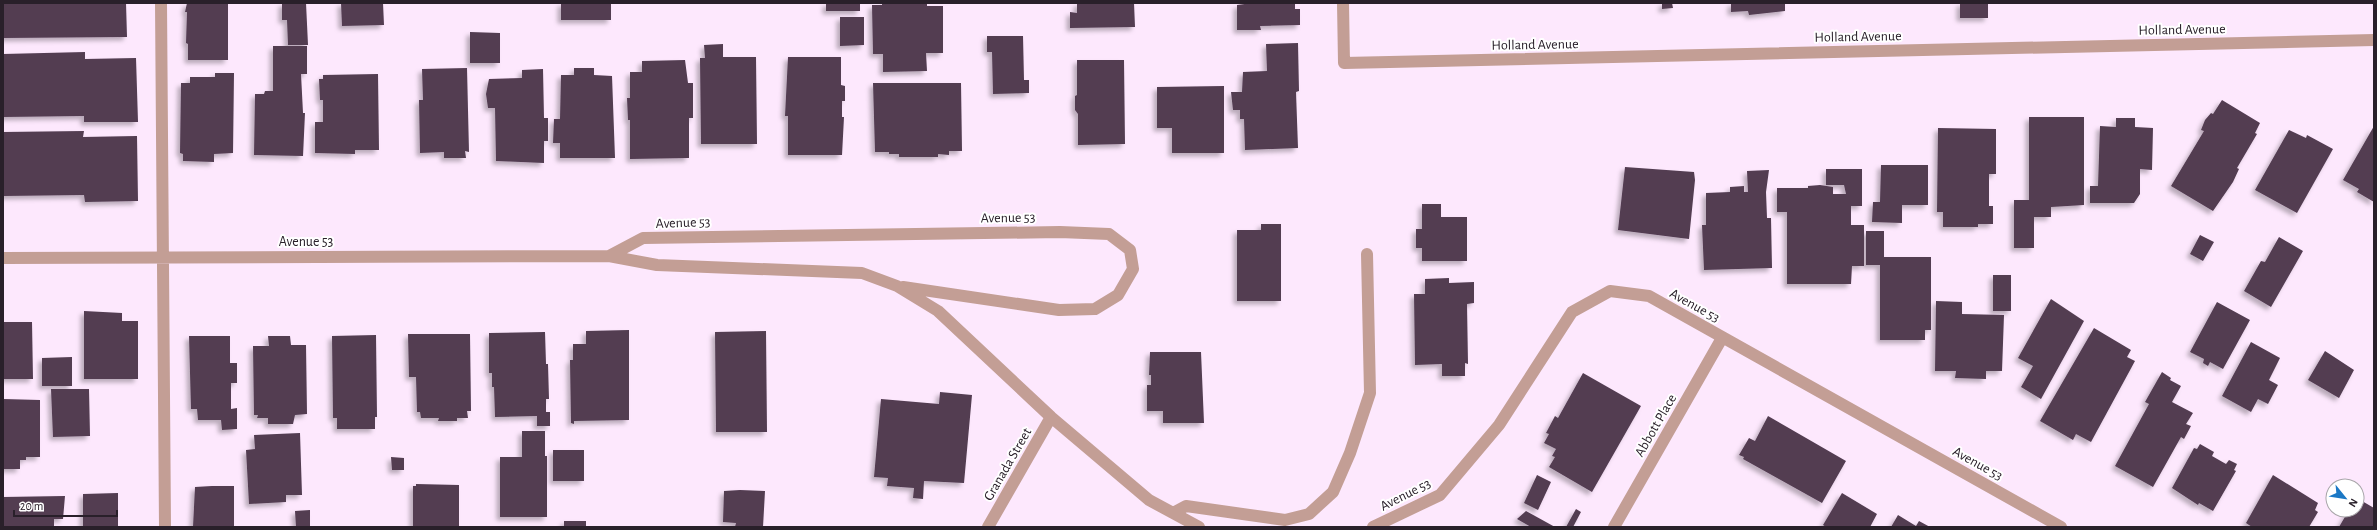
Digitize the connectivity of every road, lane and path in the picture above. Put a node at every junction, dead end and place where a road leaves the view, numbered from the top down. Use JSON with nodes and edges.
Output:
{"nodes":[{"id":1,"x":161,"y":3,"type":"edge"},
{"id":2,"x":1343,"y":3,"type":"edge"},
{"id":3,"x":2374,"y":40,"type":"edge"},
{"id":4,"x":1367,"y":254,"type":"dead end"},
{"id":5,"x":162,"y":256,"type":"junction"},
{"id":6,"x":609,"y":256,"type":"junction"},
{"id":7,"x":3,"y":258,"type":"edge"},
{"id":8,"x":898,"y":286,"type":"junction"},
{"id":9,"x":1722,"y":338,"type":"junction"},
{"id":10,"x":1051,"y":417,"type":"junction"},
{"id":11,"x":1173,"y":513,"type":"junction"},
{"id":12,"x":165,"y":527,"type":"edge"},
{"id":13,"x":988,"y":527,"type":"edge"},
{"id":14,"x":1199,"y":527,"type":"edge"},
{"id":15,"x":1373,"y":527,"type":"edge"},
{"id":16,"x":1614,"y":527,"type":"edge"},
{"id":17,"x":2061,"y":527,"type":"edge"}],
"edges":[{"from":1,"to":5,"type":"street"},
{"from":2,"to":3,"type":"street","name":"Holland Avenue"},
{"from":4,"to":11,"type":"street"},
{"from":5,"to":6,"type":"street","name":"Avenue 53"},
{"from":5,"to":7,"type":"street","name":"Avenue 53"},
{"from":5,"to":12,"type":"street"},
{"from":6,"to":8,"type":"street","name":"Avenue 53"},
{"from":6,"to":8,"type":"street","name":"Avenue 53"},
{"from":8,"to":10,"type":"street","name":"Avenue 53"},
{"from":9,"to":15,"type":"street","name":"Avenue 53"},
{"from":9,"to":16,"type":"street","name":"Abbott Place"},
{"from":9,"to":17,"type":"street","name":"Avenue 53"},
{"from":10,"to":11,"type":"street","name":"Avenue 53"},
{"from":10,"to":13,"type":"street","name":"Granada Street"},
{"from":11,"to":14,"type":"street","name":"Avenue 53"}]}
